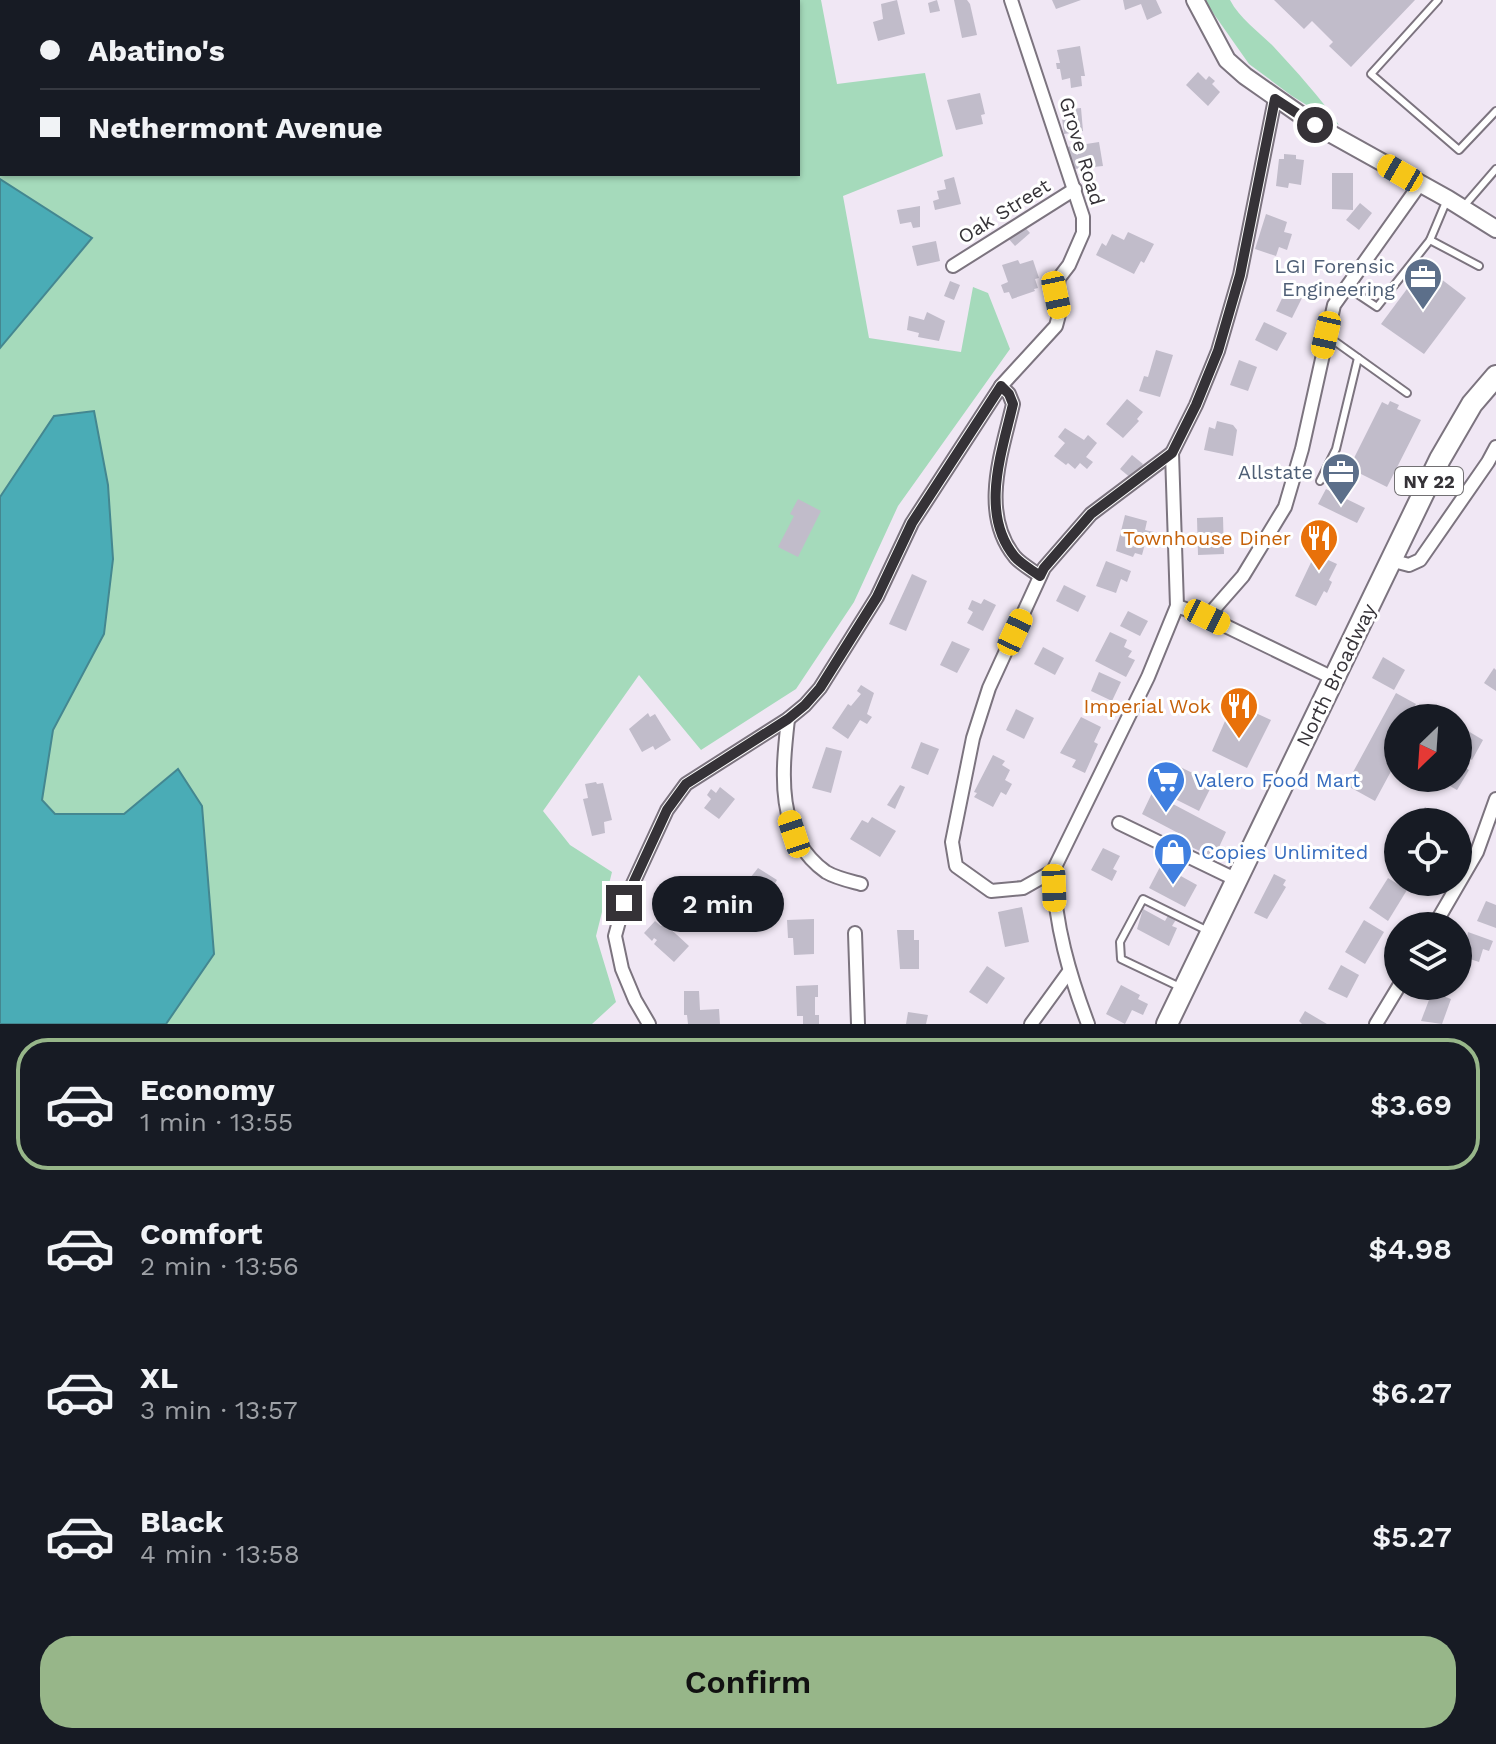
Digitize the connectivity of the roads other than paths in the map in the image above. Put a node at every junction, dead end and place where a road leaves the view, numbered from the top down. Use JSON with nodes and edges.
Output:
{"nodes":[{"id":1,"x":1011,"y":0,"type":"edge"},
{"id":2,"x":1195,"y":0,"type":"edge"},
{"id":3,"x":1438,"y":0,"type":"edge"},
{"id":4,"x":1275,"y":99,"type":"junction"},
{"id":5,"x":1496,"y":111,"type":"edge"},
{"id":6,"x":1496,"y":169,"type":"edge"},
{"id":7,"x":1420,"y":184,"type":"junction"},
{"id":8,"x":1075,"y":189,"type":"junction"},
{"id":9,"x":1454,"y":204,"type":"junction"},
{"id":10,"x":1496,"y":229,"type":"edge"},
{"id":11,"x":1430,"y":240,"type":"junction"},
{"id":12,"x":953,"y":266,"type":"dead end"},
{"id":13,"x":1479,"y":266,"type":"dead end"},
{"id":14,"x":1347,"y":287,"type":"junction"},
{"id":15,"x":1326,"y":335,"type":"junction"},
{"id":16,"x":1358,"y":358,"type":"junction"},
{"id":17,"x":1496,"y":376,"type":"edge"},
{"id":18,"x":1001,"y":386,"type":"junction"},
{"id":19,"x":1407,"y":393,"type":"dead end"},
{"id":20,"x":1496,"y":447,"type":"edge"},
{"id":21,"x":1172,"y":453,"type":"junction"},
{"id":22,"x":1320,"y":481,"type":"dead end"},
{"id":23,"x":1390,"y":560,"type":"junction"},
{"id":24,"x":1040,"y":576,"type":"junction"},
{"id":25,"x":1183,"y":608,"type":"junction"},
{"id":26,"x":1207,"y":617,"type":"junction"},
{"id":27,"x":1333,"y":678,"type":"junction"},
{"id":28,"x":788,"y":719,"type":"junction"},
{"id":29,"x":1496,"y":799,"type":"edge"},
{"id":30,"x":1119,"y":823,"type":"dead end"},
{"id":31,"x":1053,"y":871,"type":"junction"},
{"id":32,"x":1237,"y":880,"type":"junction"},
{"id":33,"x":861,"y":884,"type":"dead end"},
{"id":34,"x":1442,"y":912,"type":"edge"},
{"id":35,"x":855,"y":933,"type":"dead end"},
{"id":36,"x":1211,"y":933,"type":"junction"},
{"id":37,"x":1068,"y":973,"type":"junction"},
{"id":38,"x":1184,"y":989,"type":"junction"},
{"id":39,"x":1391,"y":1000,"type":"edge"},
{"id":40,"x":649,"y":1024,"type":"edge"},
{"id":41,"x":858,"y":1024,"type":"edge"},
{"id":42,"x":1031,"y":1024,"type":"edge"},
{"id":43,"x":1088,"y":1024,"type":"edge"},
{"id":44,"x":1167,"y":1024,"type":"edge"},
{"id":45,"x":1376,"y":1024,"type":"edge"}],
"edges":[{"from":1,"to":8,"type":"street","name":"Grove Road"},
{"from":2,"to":4,"type":"street"},
{"from":3,"to":5,"type":"lane"},
{"from":4,"to":7,"type":"street"},
{"from":4,"to":21,"type":"street"},
{"from":6,"to":9,"type":"lane"},
{"from":7,"to":9,"type":"street"},
{"from":7,"to":14,"type":"street"},
{"from":8,"to":12,"type":"street","name":"Oak Street"},
{"from":8,"to":18,"type":"street","name":"Grove Road"},
{"from":9,"to":10,"type":"street"},
{"from":9,"to":11,"type":"lane"},
{"from":11,"to":13,"type":"lane"},
{"from":11,"to":14,"type":"lane"},
{"from":14,"to":15,"type":"street"},
{"from":15,"to":16,"type":"lane"},
{"from":15,"to":26,"type":"street"},
{"from":16,"to":19,"type":"lane"},
{"from":16,"to":22,"type":"lane"},
{"from":17,"to":23,"type":"main road","name":"North Broadway","number":"NY 22"},
{"from":18,"to":24,"type":"street"},
{"from":18,"to":28,"type":"street","name":"Grove Road"},
{"from":20,"to":23,"type":"street"},
{"from":21,"to":24,"type":"street"},
{"from":21,"to":25,"type":"street"},
{"from":23,"to":27,"type":"main road","name":"North Broadway","number":"NY 22"},
{"from":24,"to":31,"type":"street"},
{"from":25,"to":26,"type":"street"},
{"from":25,"to":31,"type":"street"},
{"from":26,"to":27,"type":"street"},
{"from":27,"to":32,"type":"main road","name":"North Broadway","number":"NY 22"},
{"from":28,"to":33,"type":"street"},
{"from":28,"to":40,"type":"street","name":"Grove Road"},
{"from":29,"to":34,"type":"street"},
{"from":30,"to":32,"type":"street"},
{"from":31,"to":37,"type":"street"},
{"from":32,"to":36,"type":"main road","name":"North Broadway","number":"NY 22"},
{"from":35,"to":41,"type":"street"},
{"from":36,"to":38,"type":"main road","name":"North Broadway","number":"NY 22"},
{"from":36,"to":38,"type":"lane"},
{"from":37,"to":42,"type":"street"},
{"from":37,"to":43,"type":"street"},
{"from":38,"to":44,"type":"main road","name":"North Broadway","number":"NY 22"},
{"from":39,"to":45,"type":"street"}]}
